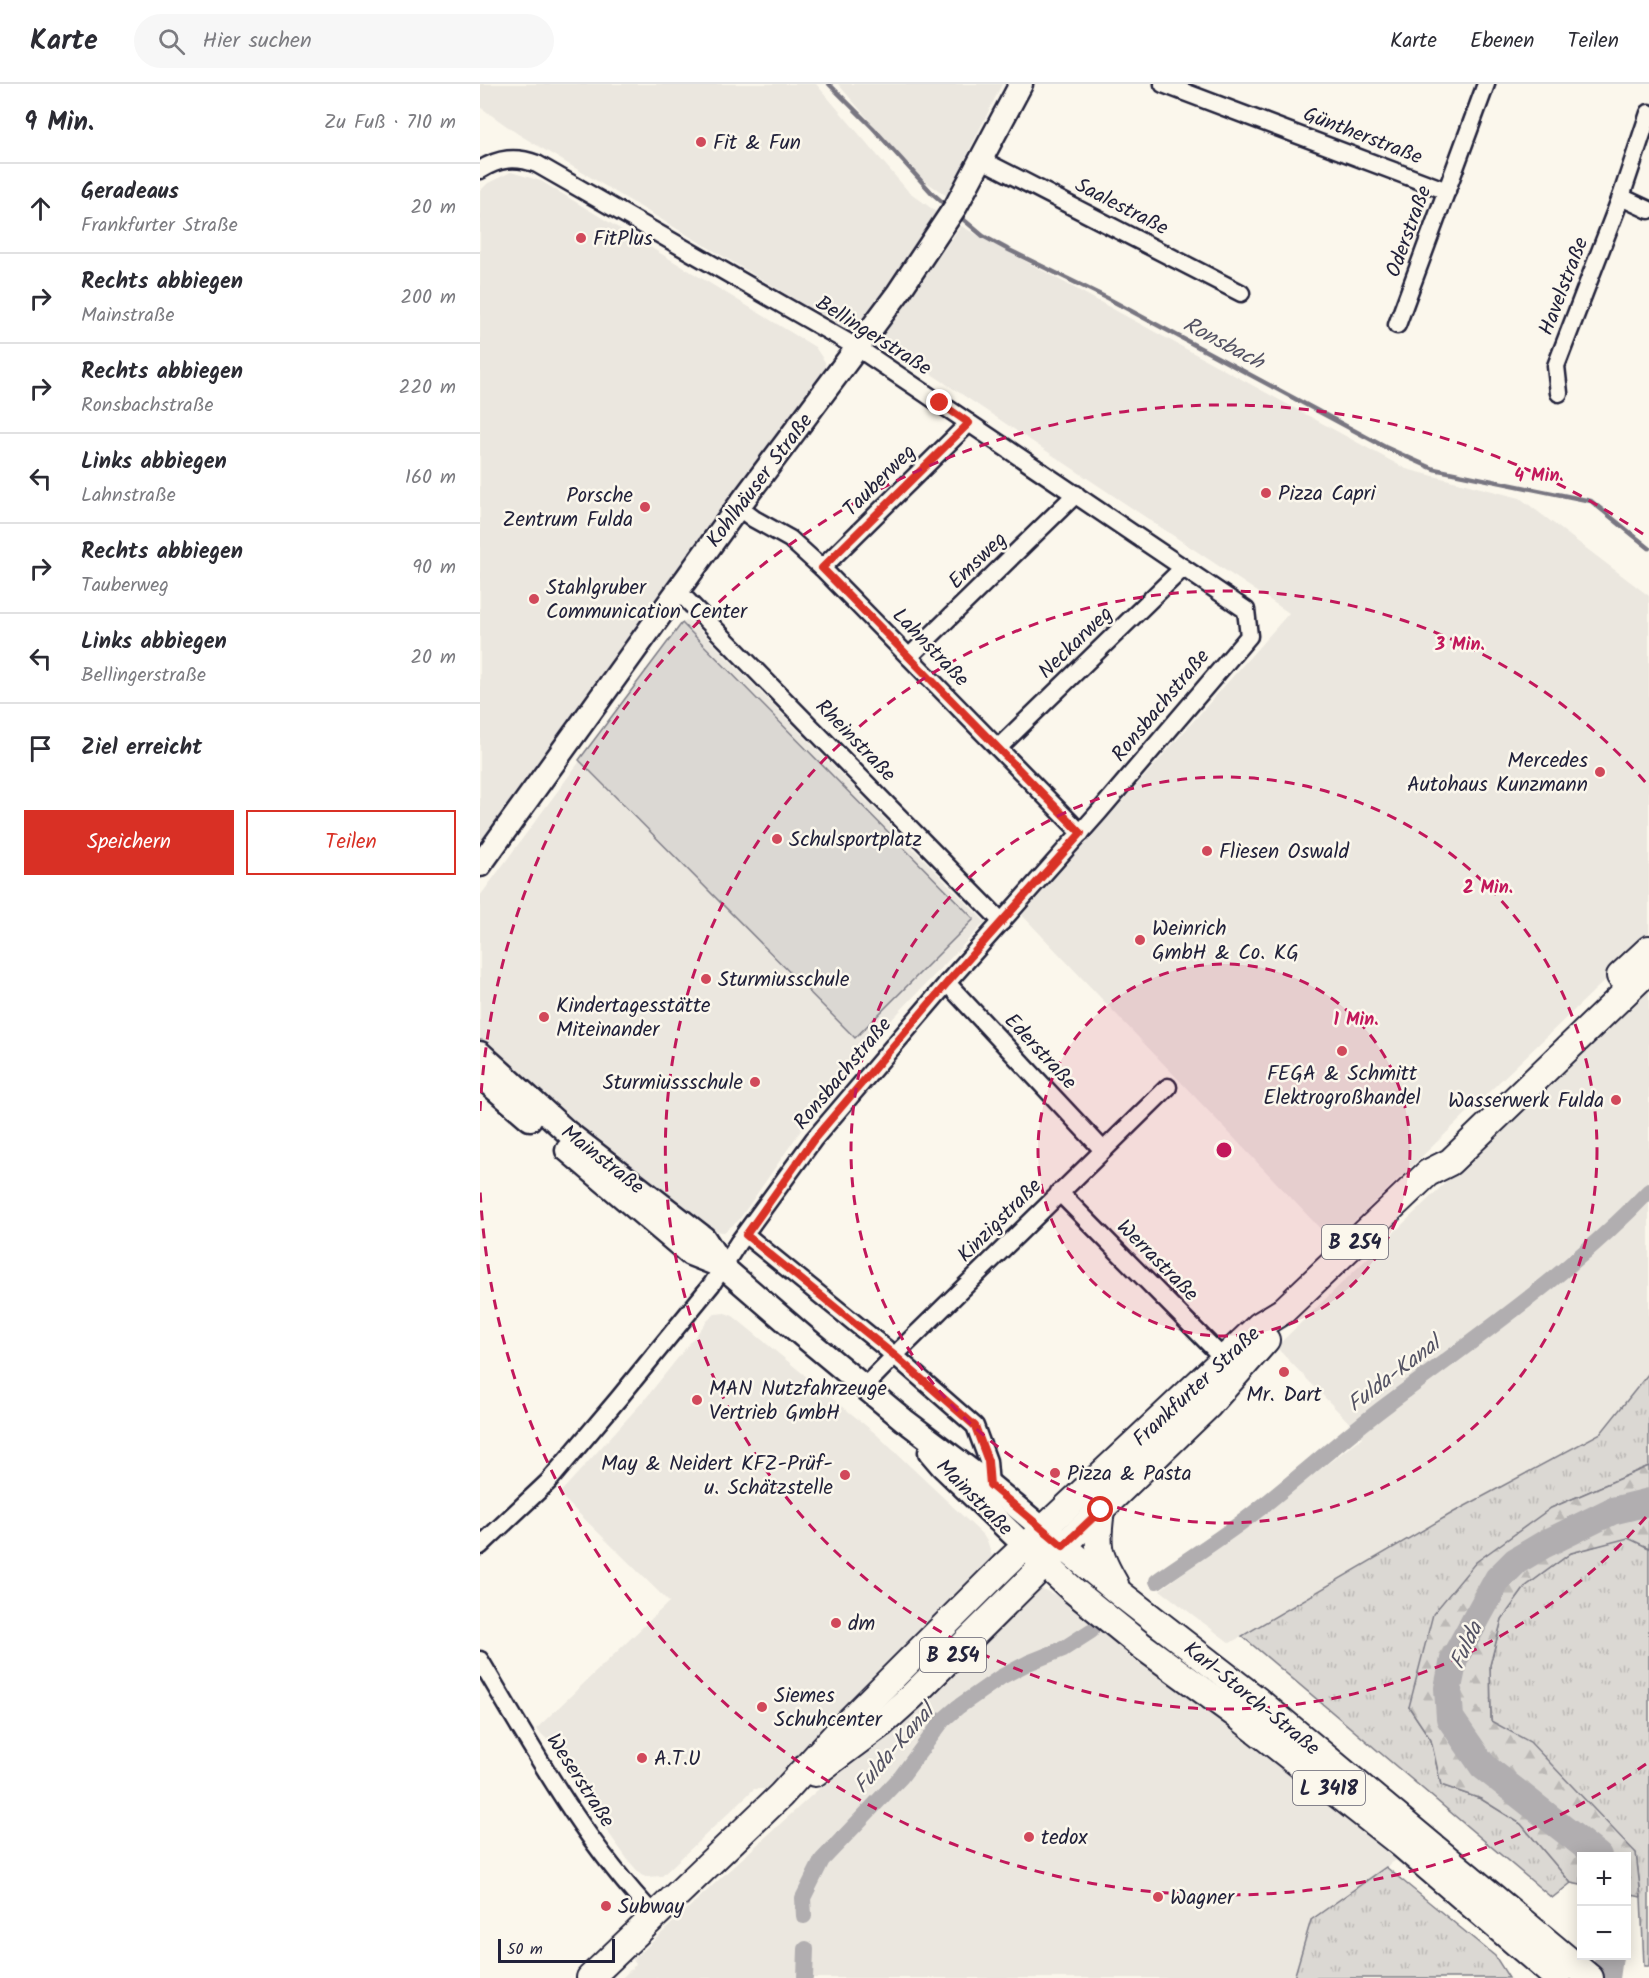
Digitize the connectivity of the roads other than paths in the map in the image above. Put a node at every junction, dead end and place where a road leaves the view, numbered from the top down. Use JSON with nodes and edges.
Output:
{"nodes":[{"id":1,"x":1021,"y":84,"type":"edge"},
{"id":2,"x":1163,"y":84,"type":"edge"},
{"id":3,"x":1486,"y":84,"type":"edge"},
{"id":4,"x":1649,"y":113,"type":"edge"},
{"id":5,"x":982,"y":160,"type":"junction"},
{"id":6,"x":480,"y":170,"type":"edge"},
{"id":7,"x":1447,"y":191,"type":"junction"},
{"id":8,"x":1621,"y":196,"type":"junction"},
{"id":9,"x":1649,"y":210,"type":"edge"},
{"id":10,"x":1241,"y":293,"type":"dead end"},
{"id":11,"x":1397,"y":326,"type":"dead end"},
{"id":12,"x":858,"y":348,"type":"junction"},
{"id":13,"x":1559,"y":393,"type":"dead end"},
{"id":14,"x":969,"y":423,"type":"junction"},
{"id":15,"x":1076,"y":494,"type":"junction"},
{"id":16,"x":738,"y":507,"type":"junction"},
{"id":17,"x":822,"y":568,"type":"junction"},
{"id":18,"x":1184,"y":568,"type":"junction"},
{"id":19,"x":678,"y":591,"type":"junction"},
{"id":20,"x":1249,"y":636,"type":"joint"},
{"id":21,"x":909,"y":657,"type":"junction"},
{"id":22,"x":998,"y":748,"type":"junction"},
{"id":23,"x":1081,"y":833,"type":"junction"},
{"id":24,"x":480,"y":865,"type":"edge"},
{"id":25,"x":1002,"y":922,"type":"junction"},
{"id":26,"x":1649,"y":948,"type":"edge"},
{"id":27,"x":1649,"y":970,"type":"edge"},
{"id":28,"x":947,"y":983,"type":"junction"},
{"id":29,"x":480,"y":1053,"type":"edge"},
{"id":30,"x":488,"y":1083,"type":"edge"},
{"id":31,"x":1168,"y":1087,"type":"dead end"},
{"id":32,"x":1103,"y":1150,"type":"junction"},
{"id":33,"x":1428,"y":1173,"type":"junction"},
{"id":34,"x":1059,"y":1192,"type":"junction"},
{"id":35,"x":746,"y":1235,"type":"junction"},
{"id":36,"x":723,"y":1267,"type":"junction"},
{"id":37,"x":1283,"y":1311,"type":"junction"},
{"id":38,"x":894,"y":1355,"type":"junction"},
{"id":39,"x":1224,"y":1359,"type":"junction"},
{"id":40,"x":864,"y":1387,"type":"junction"},
{"id":41,"x":904,"y":1420,"type":"junction"},
{"id":42,"x":990,"y":1485,"type":"junction"},
{"id":43,"x":1101,"y":1510,"type":"junction"},
{"id":44,"x":1034,"y":1537,"type":"junction"},
{"id":45,"x":480,"y":1546,"type":"edge"},
{"id":46,"x":1063,"y":1546,"type":"junction"},
{"id":47,"x":1044,"y":1564,"type":"junction"},
{"id":48,"x":1122,"y":1595,"type":"junction"},
{"id":49,"x":480,"y":1660,"type":"edge"},
{"id":50,"x":781,"y":1795,"type":"junction"},
{"id":51,"x":655,"y":1916,"type":"junction"},
{"id":52,"x":1575,"y":1975,"type":"edge"},
{"id":53,"x":590,"y":1978,"type":"edge"}],
"edges":[{"from":1,"to":5,"type":"street","name":"Kohlhäuser Straße"},
{"from":2,"to":7,"type":"street","name":"Güntherstraße"},
{"from":3,"to":7,"type":"street","name":"Oderstraße"},
{"from":4,"to":8,"type":"street","name":"Havelstraße"},
{"from":5,"to":10,"type":"street","name":"Saalestraße"},
{"from":5,"to":12,"type":"street","name":"Kohlhäuser Straße"},
{"from":6,"to":12,"type":"street","name":"Bellingerstraße"},
{"from":7,"to":11,"type":"street","name":"Oderstraße"},
{"from":8,"to":9,"type":"street"},
{"from":8,"to":13,"type":"street","name":"Havelstraße"},
{"from":12,"to":14,"type":"street","name":"Bellingerstraße"},
{"from":12,"to":16,"type":"street","name":"Kohlhäuser Straße"},
{"from":14,"to":15,"type":"street","name":"Bellingerstraße"},
{"from":14,"to":17,"type":"street","name":"Tauberweg"},
{"from":15,"to":18,"type":"street","name":"Bellingerstraße"},
{"from":15,"to":21,"type":"street","name":"Emsweg"},
{"from":16,"to":17,"type":"street","name":"Lahnstraße"},
{"from":16,"to":19,"type":"street","name":"Kohlhäuser Straße"},
{"from":17,"to":21,"type":"street","name":"Lahnstraße"},
{"from":18,"to":20,"type":"street","name":"Bellingerstraße"},
{"from":18,"to":22,"type":"street","name":"Neckarweg"},
{"from":19,"to":24,"type":"street","name":"Kohlhäuser Straße"},
{"from":19,"to":25,"type":"street","name":"Rheinstraße"},
{"from":20,"to":23,"type":"street","name":"Ronsbachstraße"},
{"from":21,"to":22,"type":"street","name":"Lahnstraße"},
{"from":22,"to":23,"type":"street","name":"Lahnstraße"},
{"from":23,"to":25,"type":"street","name":"Ronsbachstraße"},
{"from":25,"to":28,"type":"street","name":"Ronsbachstraße"},
{"from":26,"to":33,"type":"main road","name":"Frankfurter Straße","number":"B 254"},
{"from":27,"to":33,"type":"main road","name":"Frankfurter Straße","number":"B 254"},
{"from":28,"to":32,"type":"street","name":"Ederstraße"},
{"from":28,"to":35,"type":"street","name":"Ronsbachstraße"},
{"from":29,"to":30,"type":"street","name":"Mainstraße"},
{"from":30,"to":36,"type":"street","name":"Mainstraße"},
{"from":31,"to":32,"type":"street","name":"Kinzigstraße"},
{"from":32,"to":34,"type":"street","name":"Kinzigstraße"},
{"from":33,"to":37,"type":"main road","name":"Frankfurter Straße","number":"B 254"},
{"from":34,"to":38,"type":"street","name":"Kinzigstraße"},
{"from":34,"to":39,"type":"street","name":"Werrastraße"},
{"from":35,"to":36,"type":"street","name":"Ronsbachstraße"},
{"from":35,"to":38,"type":"street","name":"Mainstraße"},
{"from":36,"to":40,"type":"street","name":"Mainstraße"},
{"from":36,"to":45,"type":"street","name":"Ronsbachstraße"},
{"from":37,"to":39,"type":"main road","name":"Frankfurter Straße","number":"B 254"},
{"from":37,"to":43,"type":"main road","name":"Frankfurter Straße","number":"B 254"},
{"from":38,"to":40,"type":"street","name":"Kinzigstraße"},
{"from":38,"to":42,"type":"street","name":"Mainstraße"},
{"from":39,"to":44,"type":"main road","name":"Frankfurter Straße","number":"B 254"},
{"from":40,"to":41,"type":"street","name":"Mainstraße"},
{"from":41,"to":42,"type":"street","name":"Mainstraße"},
{"from":41,"to":44,"type":"street","name":"Mainstraße"},
{"from":42,"to":44,"type":"street","name":"Mainstraße"},
{"from":43,"to":46,"type":"main road","name":"Frankfurter Straße","number":"B 254"},
{"from":43,"to":48,"type":"main road"},
{"from":44,"to":46,"type":"main road","name":"Karl-Storch-Straße"},
{"from":44,"to":47,"type":"main road","name":"Karl-Storch-Straße"},
{"from":44,"to":50,"type":"main road","name":"Frankfurter Straße","number":"B 254"},
{"from":46,"to":47,"type":"main road","name":"Frankfurter Straße","number":"B 254"},
{"from":46,"to":48,"type":"main road","name":"Karl-Storch-Straße","number":"L 3418"},
{"from":47,"to":50,"type":"main road","name":"Frankfurter Straße","number":"B 254"},
{"from":47,"to":52,"type":"main road","name":"Karl-Storch-Straße","number":"L 3418"},
{"from":48,"to":52,"type":"main road","name":"Karl-Storch-Straße","number":"L 3418"},
{"from":49,"to":51,"type":"street","name":"Weserstraße"},
{"from":50,"to":51,"type":"main road","name":"Frankfurter Straße","number":"B 254"},
{"from":51,"to":53,"type":"main road","name":"Frankfurter Straße","number":"B 254"}]}
